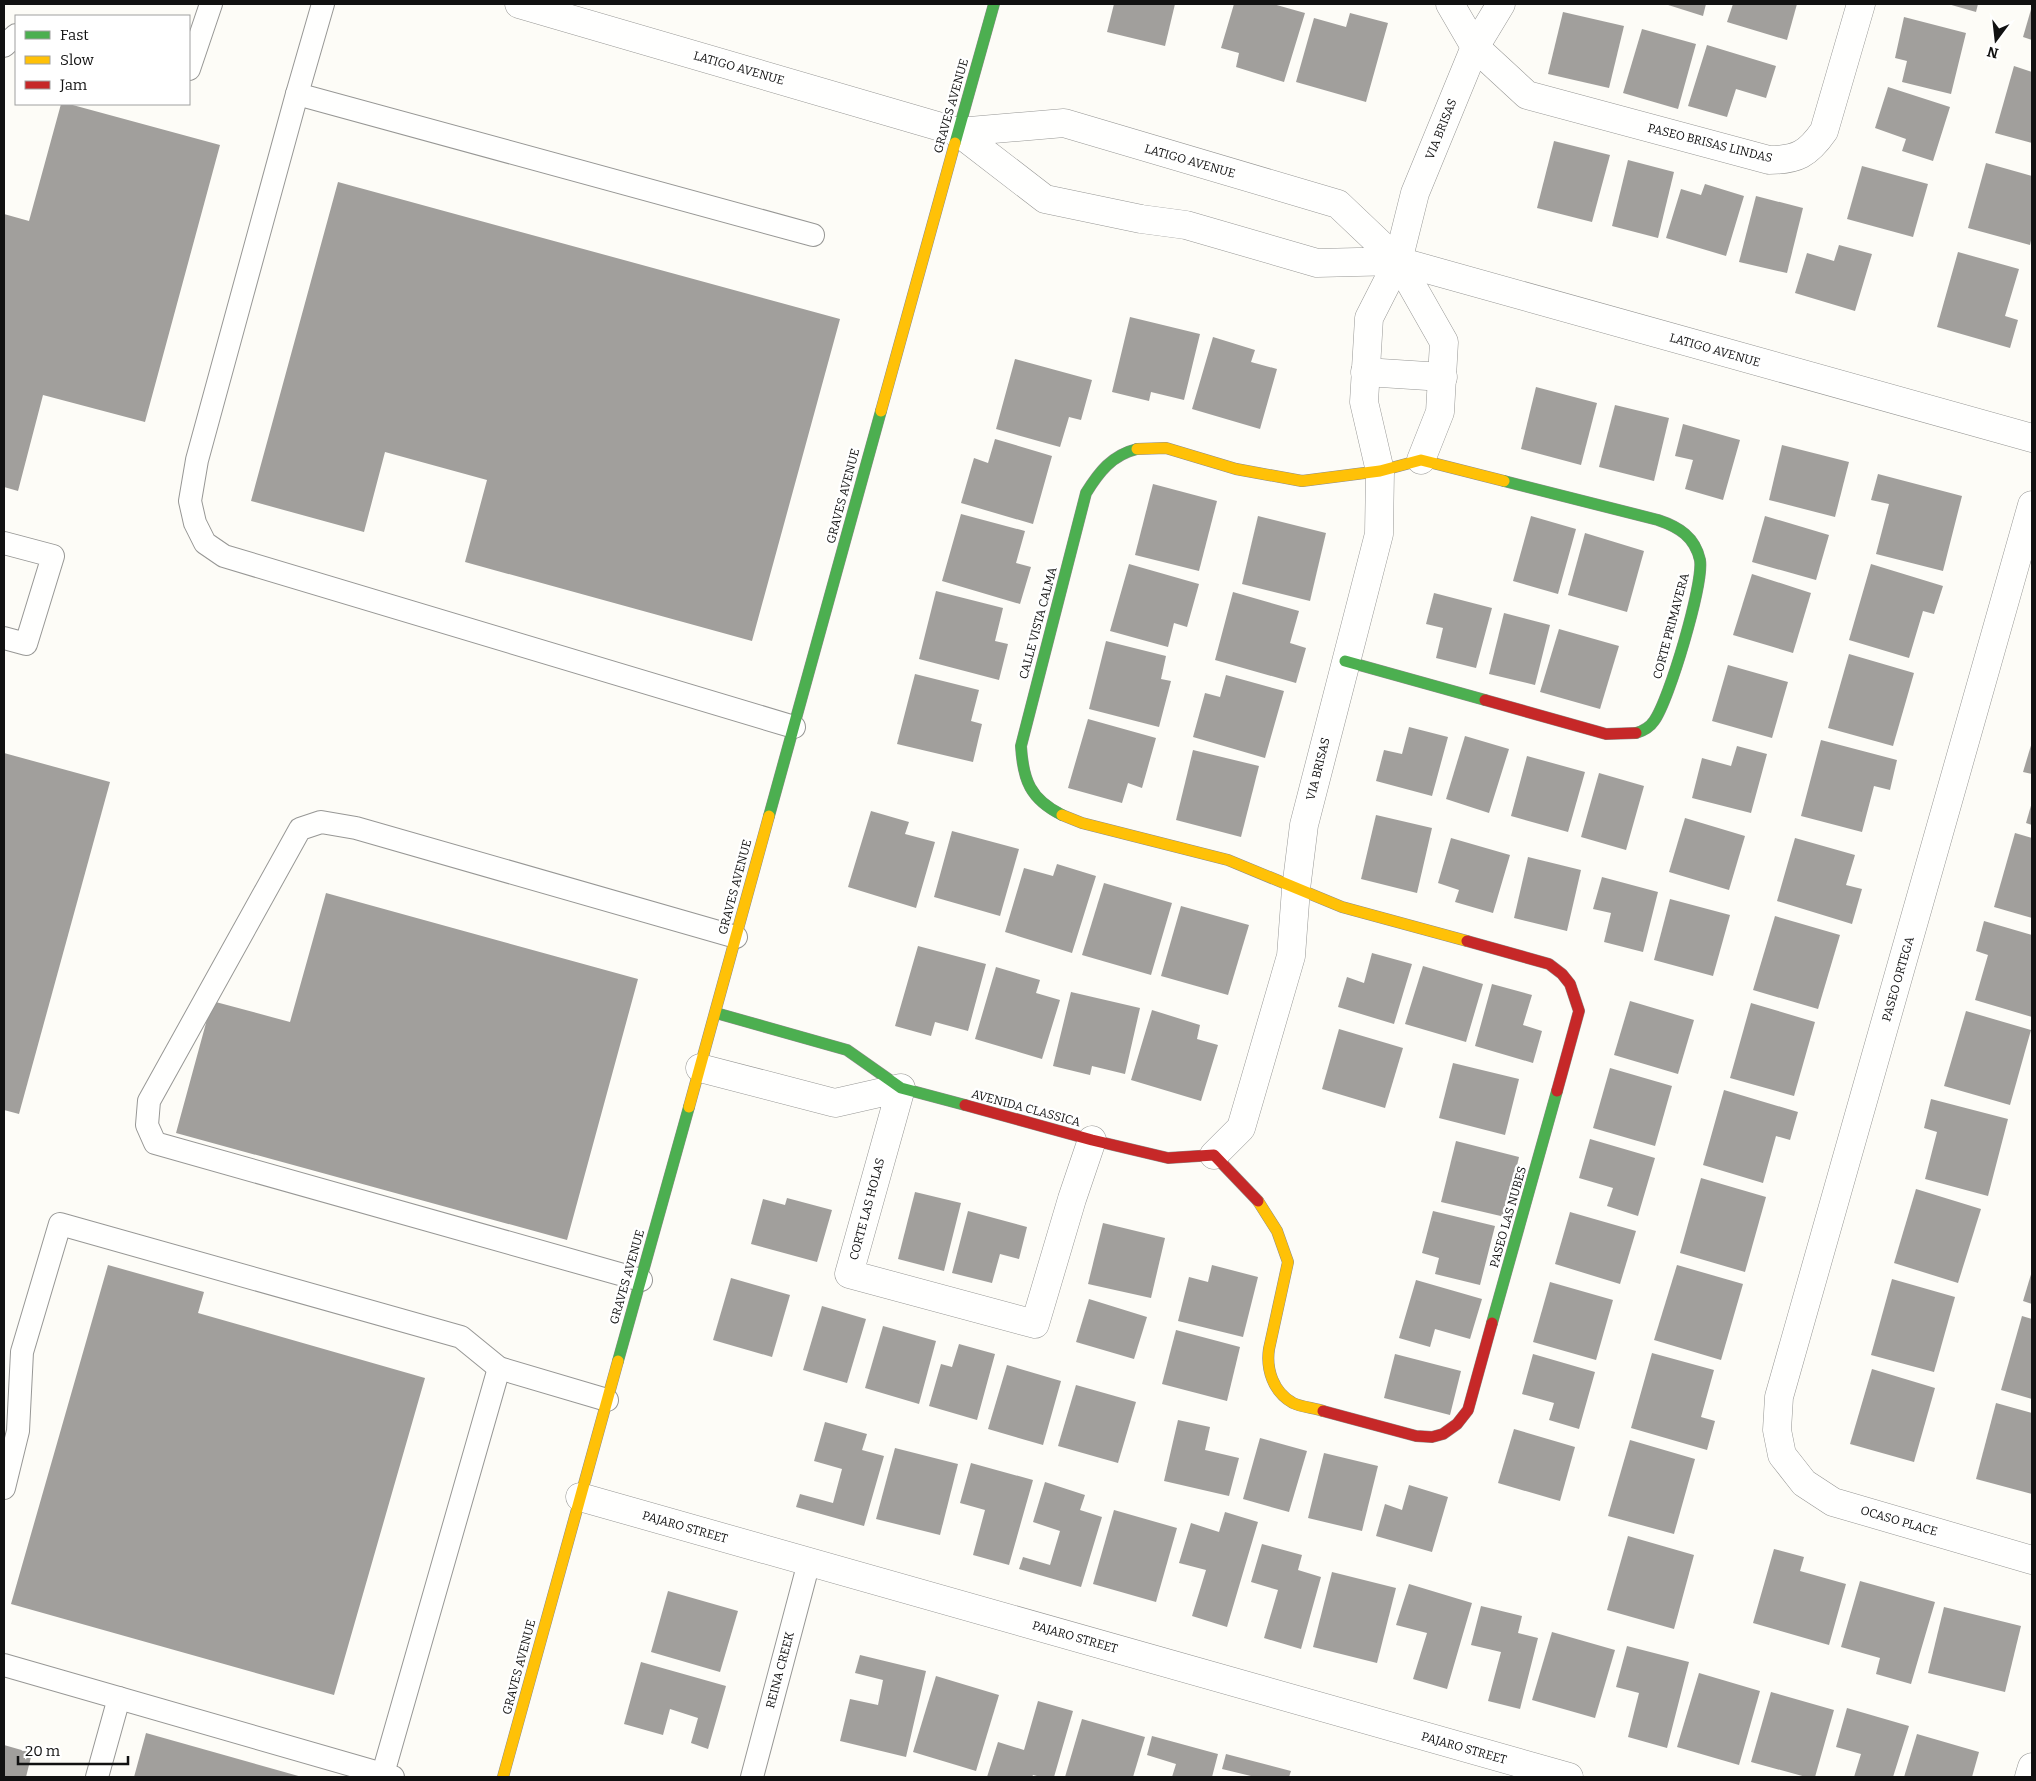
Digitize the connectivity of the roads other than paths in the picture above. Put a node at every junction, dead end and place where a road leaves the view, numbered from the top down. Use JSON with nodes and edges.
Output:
{"nodes":[{"id":1,"x":211,"y":4,"type":"edge"},
{"id":2,"x":323,"y":4,"type":"edge"},
{"id":3,"x":519,"y":4,"type":"edge"},
{"id":4,"x":994,"y":4,"type":"edge"},
{"id":5,"x":1450,"y":4,"type":"edge"},
{"id":6,"x":1501,"y":4,"type":"edge"},
{"id":7,"x":1861,"y":4,"type":"edge"},
{"id":8,"x":15,"y":36,"type":"edge"},
{"id":9,"x":4,"y":46,"type":"edge"},
{"id":10,"x":1474,"y":47,"type":"junction"},
{"id":11,"x":190,"y":66,"type":"edge"},
{"id":12,"x":297,"y":94,"type":"junction"},
{"id":13,"x":958,"y":132,"type":"junction"},
{"id":14,"x":813,"y":235,"type":"dead end"},
{"id":15,"x":1398,"y":261,"type":"junction"},
{"id":16,"x":1365,"y":372,"type":"junction"},
{"id":17,"x":1442,"y":377,"type":"junction"},
{"id":18,"x":2032,"y":438,"type":"edge"},
{"id":19,"x":1421,"y":460,"type":"junction"},
{"id":20,"x":1380,"y":471,"type":"junction"},
{"id":21,"x":2032,"y":505,"type":"edge"},
{"id":22,"x":4,"y":543,"type":"edge"},
{"id":23,"x":4,"y":638,"type":"edge"},
{"id":24,"x":1345,"y":662,"type":"junction"},
{"id":25,"x":794,"y":727,"type":"junction"},
{"id":26,"x":1296,"y":889,"type":"junction"},
{"id":27,"x":736,"y":937,"type":"junction"},
{"id":28,"x":716,"y":1013,"type":"junction"},
{"id":29,"x":700,"y":1068,"type":"junction"},
{"id":30,"x":900,"y":1088,"type":"junction"},
{"id":31,"x":1092,"y":1140,"type":"junction"},
{"id":32,"x":1214,"y":1155,"type":"junction"},
{"id":33,"x":641,"y":1280,"type":"junction"},
{"id":34,"x":499,"y":1368,"type":"junction"},
{"id":35,"x":608,"y":1400,"type":"junction"},
{"id":36,"x":1782,"y":1454,"type":"joint"},
{"id":37,"x":4,"y":1488,"type":"edge"},
{"id":38,"x":580,"y":1497,"type":"junction"},
{"id":39,"x":2032,"y":1560,"type":"edge"},
{"id":40,"x":809,"y":1562,"type":"junction"},
{"id":41,"x":4,"y":1665,"type":"edge"},
{"id":42,"x":119,"y":1698,"type":"junction"},
{"id":43,"x":2032,"y":1767,"type":"edge"},
{"id":44,"x":386,"y":1776,"type":"edge"},
{"id":45,"x":97,"y":1777,"type":"edge"},
{"id":46,"x":503,"y":1777,"type":"edge"},
{"id":47,"x":752,"y":1777,"type":"edge"},
{"id":48,"x":1569,"y":1777,"type":"edge"},
{"id":49,"x":2029,"y":1777,"type":"edge"}],
"edges":[{"from":1,"to":11,"type":"lane"},
{"from":2,"to":12,"type":"lane"},
{"from":3,"to":13,"type":"street","name":"LATIGO AVENUE"},
{"from":4,"to":13,"type":"street","name":"GRAVES AVENUE"},
{"from":5,"to":10,"type":"street","name":"PASEO BRISAS LINDAS"},
{"from":6,"to":10,"type":"street","name":"VIA BRISAS"},
{"from":7,"to":10,"type":"street","name":"PASEO BRISAS LINDAS"},
{"from":8,"to":9,"type":"lane"},
{"from":10,"to":15,"type":"street","name":"VIA BRISAS"},
{"from":12,"to":14,"type":"lane"},
{"from":12,"to":25,"type":"lane"},
{"from":13,"to":15,"type":"street","name":"LATIGO AVENUE"},
{"from":13,"to":15,"type":"street","name":"LATIGO AVENUE"},
{"from":13,"to":25,"type":"street","name":"GRAVES AVENUE"},
{"from":15,"to":16,"type":"street","name":"VIA BRISAS"},
{"from":15,"to":17,"type":"street"},
{"from":15,"to":18,"type":"street","name":"LATIGO AVENUE"},
{"from":16,"to":17,"type":"street"},
{"from":16,"to":20,"type":"street","name":"VIA BRISAS"},
{"from":17,"to":19,"type":"street"},
{"from":19,"to":20,"type":"street","name":"CORTE PRIMAVERA"},
{"from":19,"to":24,"type":"street","name":"CORTE PRIMAVERA"},
{"from":20,"to":24,"type":"street","name":"VIA BRISAS"},
{"from":20,"to":26,"type":"street","name":"CALLE VISTA CALMA"},
{"from":21,"to":36,"type":"street","name":"PASEO ORTEGA"},
{"from":22,"to":23,"type":"lane"},
{"from":24,"to":26,"type":"street","name":"VIA BRISAS"},
{"from":25,"to":27,"type":"street","name":"GRAVES AVENUE"},
{"from":26,"to":32,"type":"street","name":"VIA BRISAS"},
{"from":26,"to":32,"type":"street","name":"PASEO LAS NUBES"},
{"from":27,"to":28,"type":"street","name":"GRAVES AVENUE"},
{"from":27,"to":33,"type":"lane"},
{"from":28,"to":29,"type":"street","name":"GRAVES AVENUE"},
{"from":28,"to":30,"type":"street","name":"AVENIDA CLASSICA"},
{"from":29,"to":30,"type":"street"},
{"from":29,"to":33,"type":"street","name":"GRAVES AVENUE"},
{"from":30,"to":31,"type":"street","name":"AVENIDA CLASSICA"},
{"from":30,"to":31,"type":"street","name":"CORTE LAS HOLAS"},
{"from":31,"to":32,"type":"street","name":"AVENIDA CLASSICA"},
{"from":33,"to":35,"type":"street","name":"GRAVES AVENUE"},
{"from":34,"to":35,"type":"lane"},
{"from":34,"to":37,"type":"lane"},
{"from":34,"to":44,"type":"lane"},
{"from":35,"to":38,"type":"street","name":"GRAVES AVENUE"},
{"from":36,"to":39,"type":"street","name":"OCASO PLACE"},
{"from":38,"to":40,"type":"street","name":"PAJARO STREET"},
{"from":38,"to":46,"type":"street","name":"GRAVES AVENUE"},
{"from":40,"to":47,"type":"lane","name":"REINA CREEK"},
{"from":40,"to":48,"type":"street","name":"PAJARO STREET"},
{"from":41,"to":42,"type":"lane"},
{"from":42,"to":44,"type":"lane"},
{"from":42,"to":45,"type":"lane"},
{"from":43,"to":49,"type":"street"}]}
